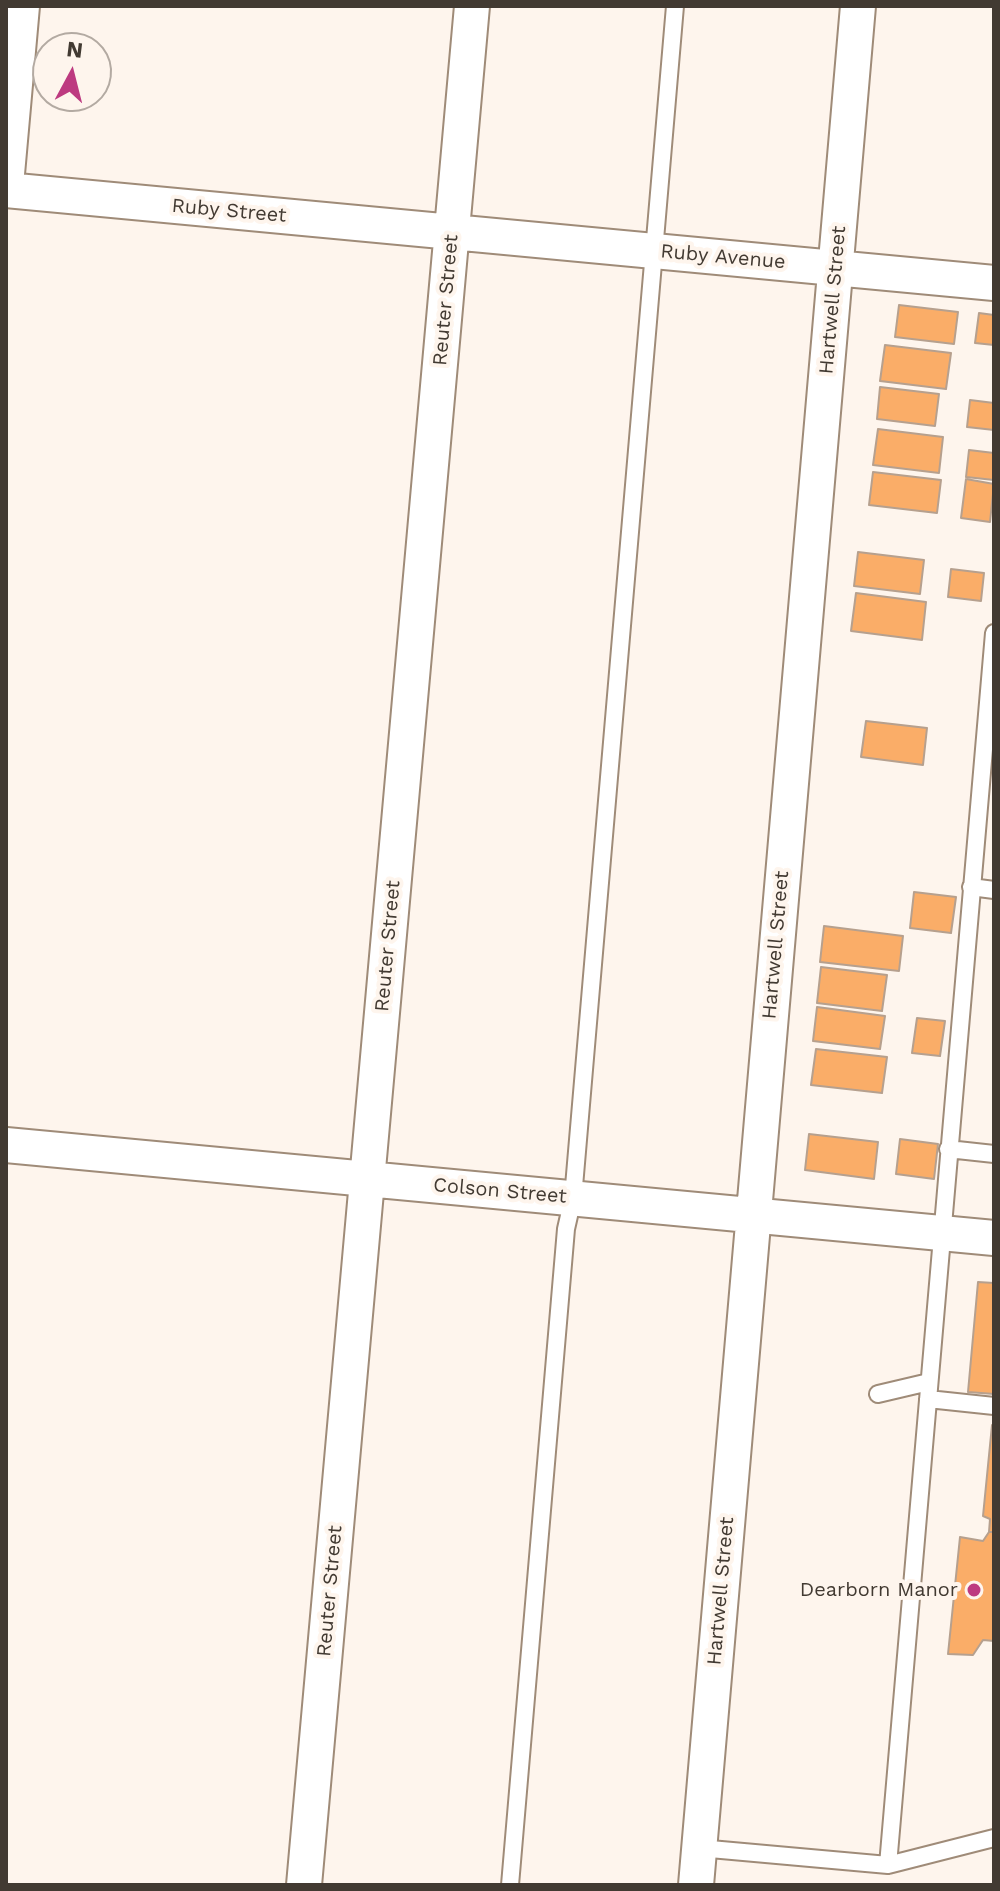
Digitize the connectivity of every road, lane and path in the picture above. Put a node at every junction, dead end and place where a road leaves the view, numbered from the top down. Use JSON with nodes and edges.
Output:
{"nodes":[{"id":1,"x":22,"y":6,"type":"edge"},
{"id":2,"x":472,"y":6,"type":"edge"},
{"id":3,"x":675,"y":6,"type":"edge"},
{"id":4,"x":858,"y":6,"type":"edge"},
{"id":5,"x":6,"y":188,"type":"edge"},
{"id":6,"x":452,"y":232,"type":"junction"},
{"id":7,"x":654,"y":251,"type":"junction"},
{"id":8,"x":836,"y":268,"type":"junction"},
{"id":9,"x":994,"y":283,"type":"edge"},
{"id":10,"x":994,"y":633,"type":"edge"},
{"id":11,"x":971,"y":887,"type":"junction"},
{"id":12,"x":994,"y":890,"type":"edge"},
{"id":13,"x":6,"y":1145,"type":"edge"},
{"id":14,"x":948,"y":1149,"type":"junction"},
{"id":15,"x":994,"y":1154,"type":"edge"},
{"id":16,"x":367,"y":1178,"type":"junction"},
{"id":17,"x":573,"y":1198,"type":"junction"},
{"id":18,"x":752,"y":1215,"type":"junction"},
{"id":19,"x":941,"y":1233,"type":"junction"},
{"id":20,"x":994,"y":1238,"type":"edge"},
{"id":21,"x":929,"y":1391,"type":"junction"},
{"id":22,"x":878,"y":1394,"type":"dead end"},
{"id":23,"x":994,"y":1406,"type":"edge"},
{"id":24,"x":994,"y":1838,"type":"edge"},
{"id":25,"x":699,"y":1848,"type":"junction"},
{"id":26,"x":888,"y":1865,"type":"junction"},
{"id":27,"x":304,"y":1885,"type":"edge"},
{"id":28,"x":510,"y":1885,"type":"edge"},
{"id":29,"x":696,"y":1885,"type":"edge"}],
"edges":[{"from":1,"to":5,"type":"street"},
{"from":2,"to":6,"type":"street","name":"Reuter Street"},
{"from":3,"to":7,"type":"lane"},
{"from":4,"to":8,"type":"street","name":"Hartwell Street"},
{"from":5,"to":6,"type":"street","name":"Ruby Street"},
{"from":6,"to":7,"type":"street","name":"Ruby Avenue"},
{"from":6,"to":16,"type":"street","name":"Reuter Street"},
{"from":7,"to":8,"type":"street","name":"Ruby Avenue"},
{"from":7,"to":17,"type":"lane"},
{"from":8,"to":9,"type":"street","name":"Ruby Avenue"},
{"from":8,"to":18,"type":"street","name":"Hartwell Street"},
{"from":10,"to":11,"type":"lane"},
{"from":11,"to":12,"type":"lane"},
{"from":11,"to":14,"type":"lane"},
{"from":13,"to":16,"type":"street","name":"Colson Street"},
{"from":14,"to":15,"type":"lane"},
{"from":14,"to":19,"type":"lane"},
{"from":16,"to":17,"type":"street","name":"Colson Street"},
{"from":16,"to":27,"type":"street","name":"Reuter Street"},
{"from":17,"to":18,"type":"street","name":"Colson Street"},
{"from":17,"to":28,"type":"lane"},
{"from":18,"to":19,"type":"street","name":"Colson Street"},
{"from":18,"to":25,"type":"street","name":"Hartwell Street"},
{"from":19,"to":20,"type":"street","name":"Colson Street"},
{"from":19,"to":21,"type":"lane"},
{"from":21,"to":22,"type":"lane"},
{"from":21,"to":23,"type":"lane"},
{"from":21,"to":26,"type":"lane"},
{"from":24,"to":26,"type":"lane"},
{"from":25,"to":26,"type":"lane"},
{"from":25,"to":29,"type":"street","name":"Hartwell Street"}]}
